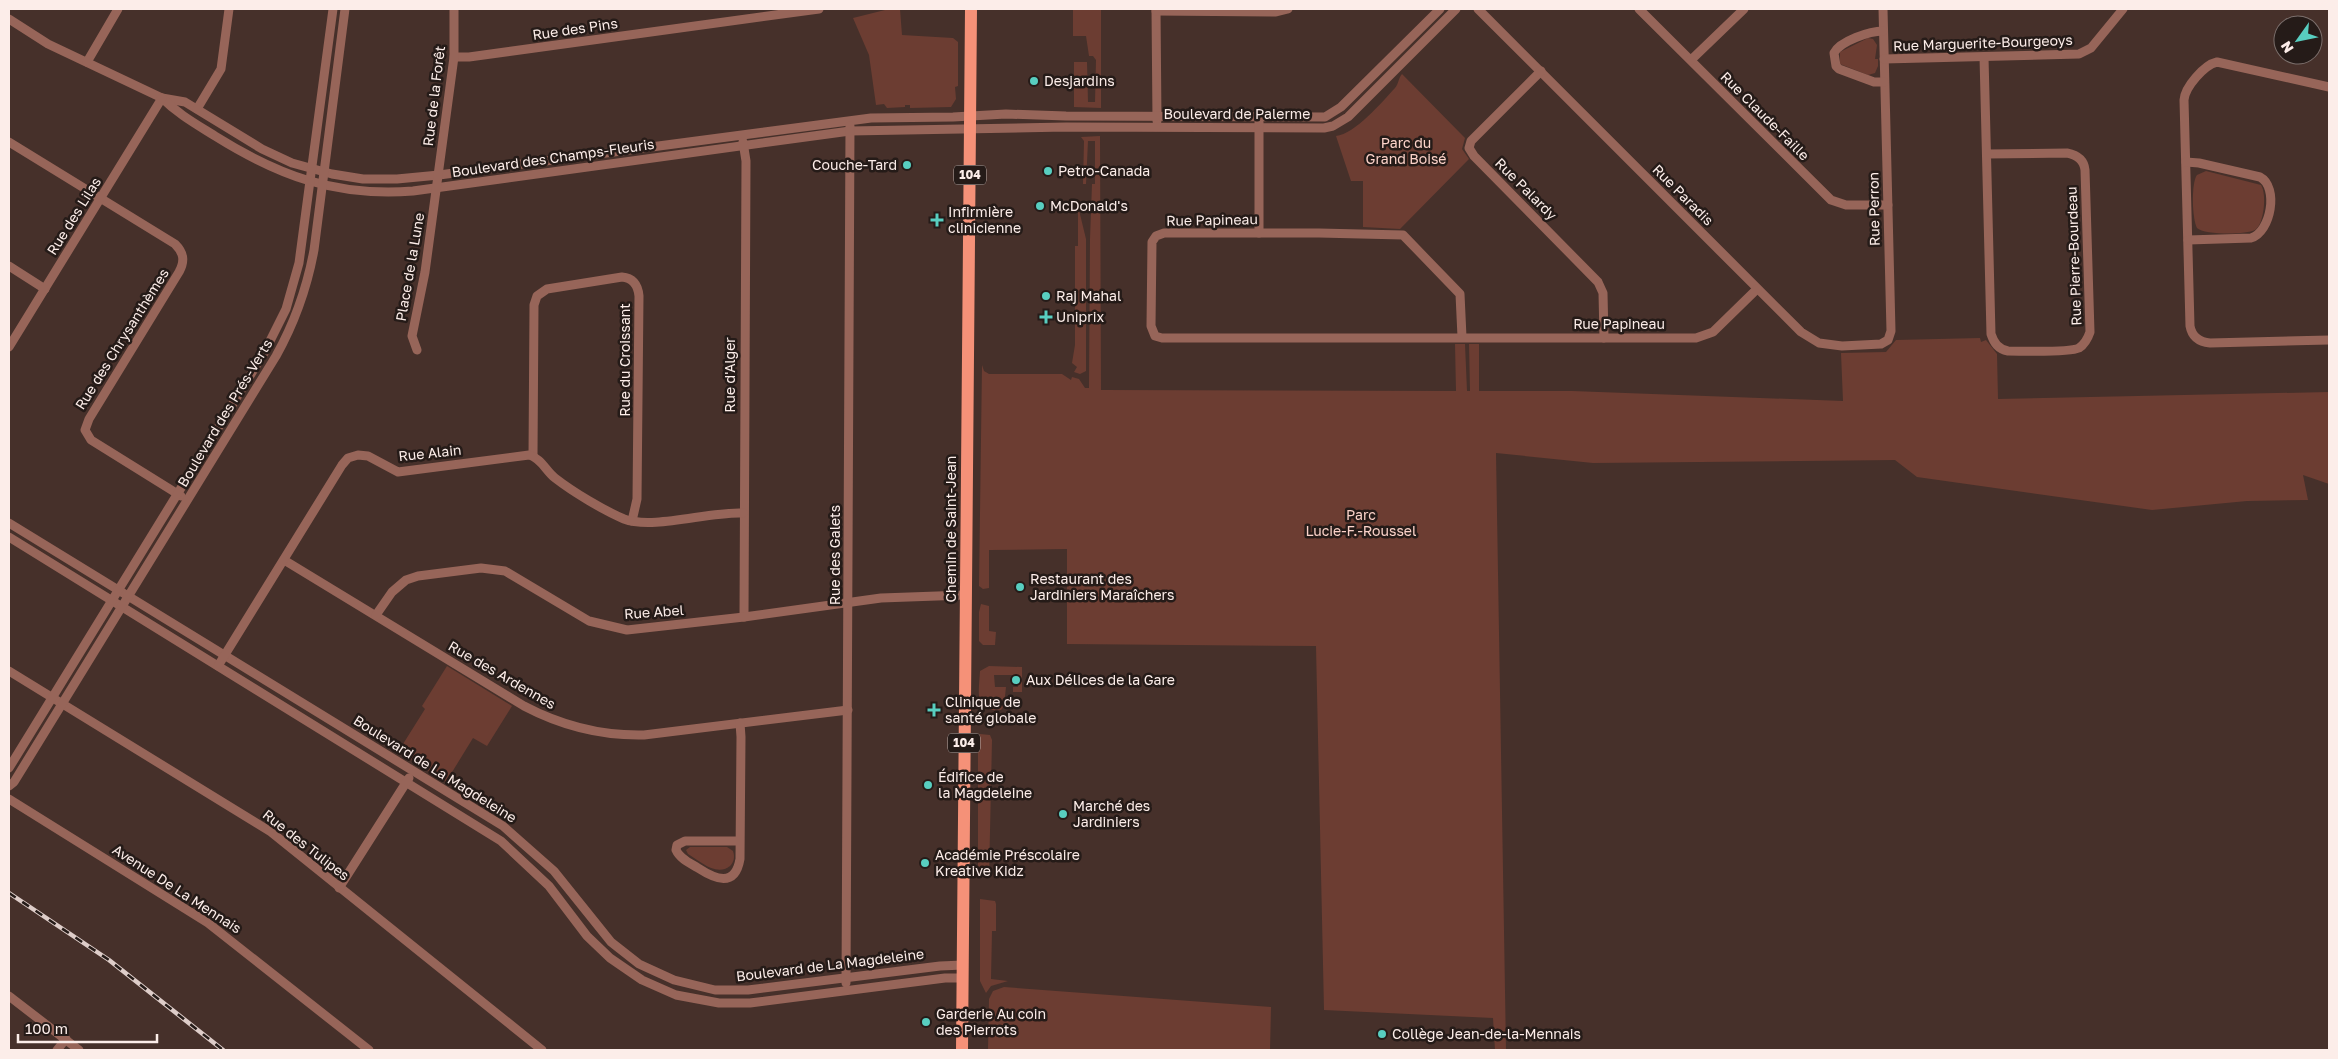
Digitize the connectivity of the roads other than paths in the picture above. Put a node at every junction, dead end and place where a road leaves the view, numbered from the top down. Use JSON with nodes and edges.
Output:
{"nodes":[{"id":1,"x":118,"y":9,"type":"edge"},
{"id":2,"x":229,"y":9,"type":"edge"},
{"id":3,"x":333,"y":9,"type":"edge"},
{"id":4,"x":345,"y":9,"type":"edge"},
{"id":5,"x":454,"y":9,"type":"edge"},
{"id":6,"x":818,"y":9,"type":"edge"},
{"id":7,"x":971,"y":9,"type":"edge"},
{"id":8,"x":1288,"y":9,"type":"edge"},
{"id":9,"x":1440,"y":9,"type":"edge"},
{"id":10,"x":1456,"y":9,"type":"edge"},
{"id":11,"x":1478,"y":9,"type":"edge"},
{"id":12,"x":1639,"y":9,"type":"edge"},
{"id":13,"x":1744,"y":9,"type":"edge"},
{"id":14,"x":1883,"y":9,"type":"edge"},
{"id":15,"x":2123,"y":9,"type":"edge"},
{"id":16,"x":1156,"y":10,"type":"edge"},
{"id":17,"x":9,"y":19,"type":"edge"},
{"id":18,"x":1883,"y":31,"type":"junction"},
{"id":19,"x":454,"y":57,"type":"junction"},
{"id":20,"x":1984,"y":57,"type":"junction"},
{"id":21,"x":1691,"y":60,"type":"junction"},
{"id":22,"x":1884,"y":60,"type":"junction"},
{"id":23,"x":87,"y":62,"type":"junction"},
{"id":24,"x":1540,"y":72,"type":"junction"},
{"id":25,"x":1884,"y":82,"type":"junction"},
{"id":26,"x":2329,"y":87,"type":"edge"},
{"id":27,"x":162,"y":98,"type":"junction"},
{"id":28,"x":197,"y":109,"type":"junction"},
{"id":29,"x":971,"y":116,"type":"junction"},
{"id":30,"x":1157,"y":116,"type":"junction"},
{"id":31,"x":1259,"y":117,"type":"junction"},
{"id":32,"x":849,"y":120,"type":"junction"},
{"id":33,"x":1156,"y":128,"type":"junction"},
{"id":34,"x":1259,"y":128,"type":"junction"},
{"id":35,"x":971,"y":130,"type":"junction"},
{"id":36,"x":850,"y":131,"type":"junction"},
{"id":37,"x":741,"y":134,"type":"junction"},
{"id":38,"x":9,"y":142,"type":"edge"},
{"id":39,"x":743,"y":146,"type":"junction"},
{"id":40,"x":1987,"y":154,"type":"junction"},
{"id":41,"x":2186,"y":162,"type":"junction"},
{"id":42,"x":312,"y":169,"type":"junction"},
{"id":43,"x":324,"y":172,"type":"junction"},
{"id":44,"x":439,"y":175,"type":"junction"},
{"id":45,"x":310,"y":183,"type":"junction"},
{"id":46,"x":323,"y":186,"type":"junction"},
{"id":47,"x":437,"y":187,"type":"junction"},
{"id":48,"x":100,"y":199,"type":"junction"},
{"id":49,"x":1888,"y":205,"type":"junction"},
{"id":50,"x":1259,"y":233,"type":"junction"},
{"id":51,"x":2188,"y":240,"type":"junction"},
{"id":52,"x":9,"y":266,"type":"edge"},
{"id":53,"x":45,"y":288,"type":"junction"},
{"id":54,"x":1757,"y":289,"type":"junction"},
{"id":55,"x":1890,"y":336,"type":"joint"},
{"id":56,"x":1462,"y":338,"type":"junction"},
{"id":57,"x":1604,"y":338,"type":"junction"},
{"id":58,"x":2329,"y":340,"type":"edge"},
{"id":59,"x":9,"y":347,"type":"edge"},
{"id":60,"x":417,"y":350,"type":"dead end"},
{"id":61,"x":533,"y":456,"type":"junction"},
{"id":62,"x":177,"y":494,"type":"junction"},
{"id":63,"x":188,"y":500,"type":"junction"},
{"id":64,"x":743,"y":513,"type":"junction"},
{"id":65,"x":632,"y":521,"type":"junction"},
{"id":66,"x":9,"y":523,"type":"edge"},
{"id":67,"x":9,"y":537,"type":"edge"},
{"id":68,"x":284,"y":560,"type":"junction"},
{"id":69,"x":118,"y":590,"type":"junction"},
{"id":70,"x":128,"y":596,"type":"junction"},
{"id":71,"x":965,"y":596,"type":"junction"},
{"id":72,"x":111,"y":600,"type":"junction"},
{"id":73,"x":848,"y":603,"type":"junction"},
{"id":74,"x":122,"y":607,"type":"junction"},
{"id":75,"x":376,"y":615,"type":"junction"},
{"id":76,"x":744,"y":617,"type":"junction"},
{"id":77,"x":225,"y":655,"type":"junction"},
{"id":78,"x":218,"y":666,"type":"junction"},
{"id":79,"x":9,"y":672,"type":"edge"},
{"id":80,"x":52,"y":698,"type":"junction"},
{"id":81,"x":62,"y":704,"type":"junction"},
{"id":82,"x":848,"y":710,"type":"junction"},
{"id":83,"x":740,"y":723,"type":"junction"},
{"id":84,"x":9,"y":768,"type":"edge"},
{"id":85,"x":413,"y":771,"type":"junction"},
{"id":86,"x":406,"y":782,"type":"junction"},
{"id":87,"x":9,"y":786,"type":"edge"},
{"id":88,"x":9,"y":799,"type":"edge"},
{"id":89,"x":740,"y":841,"type":"junction"},
{"id":90,"x":339,"y":888,"type":"junction"},
{"id":91,"x":585,"y":910,"type":"junction"},
{"id":92,"x":574,"y":918,"type":"junction"},
{"id":93,"x":963,"y":965,"type":"junction"},
{"id":94,"x":846,"y":978,"type":"junction"},
{"id":95,"x":963,"y":978,"type":"junction"},
{"id":96,"x":847,"y":991,"type":"junction"},
{"id":97,"x":9,"y":996,"type":"edge"},
{"id":98,"x":66,"y":1040,"type":"junction"},
{"id":99,"x":57,"y":1050,"type":"edge"},
{"id":100,"x":79,"y":1050,"type":"edge"},
{"id":101,"x":369,"y":1050,"type":"edge"},
{"id":102,"x":542,"y":1050,"type":"edge"},
{"id":103,"x":962,"y":1050,"type":"edge"}],
"edges":[{"from":1,"to":23,"type":"street"},
{"from":2,"to":28,"type":"street"},
{"from":3,"to":42,"type":"street","name":"Boulevard des Prés-Verts"},
{"from":4,"to":43,"type":"street","name":"Boulevard des Prés-Verts"},
{"from":5,"to":19,"type":"street","name":"Rue de la Forêt"},
{"from":6,"to":19,"type":"street","name":"Rue des Pins"},
{"from":7,"to":29,"type":"main road","name":"Chemin de Saint-Jean","number":"104"},
{"from":8,"to":16,"type":"street"},
{"from":9,"to":31,"type":"street","name":"Boulevard de Palerme"},
{"from":10,"to":34,"type":"street","name":"Boulevard de Palerme"},
{"from":11,"to":24,"type":"street","name":"Rue Paradis"},
{"from":12,"to":21,"type":"street","name":"Rue Claude-Faille"},
{"from":13,"to":21,"type":"street"},
{"from":14,"to":18,"type":"street","name":"Rue Perron"},
{"from":15,"to":20,"type":"street","name":"Rue Marguerite-Bourgeoys"},
{"from":16,"to":30,"type":"street"},
{"from":17,"to":23,"type":"street","name":"Boulevard des Champs-Fleuris"},
{"from":18,"to":22,"type":"street","name":"Rue Perron"},
{"from":18,"to":25,"type":"street"},
{"from":19,"to":44,"type":"street","name":"Rue de la Forêt"},
{"from":20,"to":22,"type":"street","name":"Rue Marguerite-Bourgeoys"},
{"from":20,"to":40,"type":"street","name":"Rue Pierre-Bourdeau"},
{"from":21,"to":49,"type":"street","name":"Rue Claude-Faille"},
{"from":22,"to":25,"type":"street","name":"Rue Perron"},
{"from":23,"to":27,"type":"street","name":"Boulevard des Champs-Fleuris"},
{"from":24,"to":54,"type":"street","name":"Rue Paradis"},
{"from":24,"to":57,"type":"street","name":"Rue Palardy"},
{"from":25,"to":49,"type":"street","name":"Rue Perron"},
{"from":26,"to":41,"type":"street"},
{"from":27,"to":28,"type":"street","name":"Boulevard des Champs-Fleuris"},
{"from":27,"to":45,"type":"street","name":"Boulevard des Champs-Fleuris"},
{"from":27,"to":48,"type":"street","name":"Rue des Lilas"},
{"from":28,"to":42,"type":"street","name":"Boulevard des Champs-Fleuris"},
{"from":29,"to":30,"type":"street","name":"Boulevard de Palerme"},
{"from":29,"to":32,"type":"street","name":"Boulevard des Champs-Fleuris"},
{"from":29,"to":35,"type":"main road","name":"Chemin de Saint-Jean","number":"104"},
{"from":30,"to":31,"type":"street","name":"Boulevard de Palerme"},
{"from":30,"to":33,"type":"street"},
{"from":31,"to":34,"type":"street"},
{"from":32,"to":36,"type":"street","name":"Rue des Galets"},
{"from":32,"to":37,"type":"street","name":"Boulevard des Champs-Fleuris"},
{"from":33,"to":34,"type":"street","name":"Boulevard de Palerme"},
{"from":33,"to":35,"type":"street","name":"Boulevard de Palerme"},
{"from":34,"to":50,"type":"street"},
{"from":35,"to":36,"type":"street","name":"Boulevard des Champs-Fleuris"},
{"from":35,"to":71,"type":"main road","name":"Chemin de Saint-Jean","number":"104"},
{"from":36,"to":39,"type":"street","name":"Boulevard des Champs-Fleuris"},
{"from":36,"to":73,"type":"street","name":"Rue des Galets"},
{"from":37,"to":39,"type":"street","name":"Rue d'Alger"},
{"from":37,"to":44,"type":"street","name":"Boulevard des Champs-Fleuris"},
{"from":38,"to":48,"type":"street","name":"Rue des Chrysanthèmes"},
{"from":39,"to":47,"type":"street","name":"Boulevard des Champs-Fleuris"},
{"from":39,"to":64,"type":"street","name":"Rue d'Alger"},
{"from":40,"to":40,"type":"street","name":"Rue Pierre-Bourdeau"},
{"from":41,"to":51,"type":"street"},
{"from":41,"to":51,"type":"street"},
{"from":42,"to":43,"type":"street","name":"Boulevard des Champs-Fleuris"},
{"from":42,"to":45,"type":"street","name":"Boulevard des Prés-Verts"},
{"from":43,"to":44,"type":"street","name":"Boulevard des Champs-Fleuris"},
{"from":43,"to":46,"type":"street","name":"Boulevard des Prés-Verts"},
{"from":44,"to":47,"type":"street","name":"Rue de la Forêt"},
{"from":45,"to":46,"type":"street","name":"Boulevard des Champs-Fleuris"},
{"from":45,"to":62,"type":"street","name":"Boulevard des Prés-Verts"},
{"from":46,"to":47,"type":"street","name":"Boulevard des Champs-Fleuris"},
{"from":46,"to":63,"type":"street","name":"Boulevard des Prés-Verts"},
{"from":47,"to":60,"type":"street","name":"Place de la Lune"},
{"from":48,"to":53,"type":"street","name":"Rue des Lilas"},
{"from":48,"to":62,"type":"street","name":"Rue des Chrysanthèmes"},
{"from":49,"to":55,"type":"street","name":"Rue Perron"},
{"from":50,"to":56,"type":"street","name":"Rue Papineau"},
{"from":50,"to":56,"type":"street","name":"Rue Papineau"},
{"from":51,"to":58,"type":"street"},
{"from":52,"to":53,"type":"street"},
{"from":53,"to":59,"type":"street","name":"Rue des Lilas"},
{"from":54,"to":55,"type":"street","name":"Rue Paradis"},
{"from":54,"to":57,"type":"street","name":"Rue Papineau"},
{"from":56,"to":57,"type":"street","name":"Rue Papineau"},
{"from":61,"to":65,"type":"street"},
{"from":61,"to":65,"type":"street","name":"Rue du Croissant"},
{"from":61,"to":68,"type":"street","name":"Rue Alain"},
{"from":62,"to":63,"type":"street","name":"Rue des Chrysanthèmes"},
{"from":62,"to":69,"type":"street","name":"Boulevard des Prés-Verts"},
{"from":63,"to":70,"type":"street","name":"Boulevard des Prés-Verts"},
{"from":64,"to":65,"type":"street"},
{"from":64,"to":76,"type":"street","name":"Rue d'Alger"},
{"from":66,"to":69,"type":"street","name":"Boulevard de La Magdeleine"},
{"from":67,"to":72,"type":"street","name":"Boulevard de La Magdeleine"},
{"from":68,"to":75,"type":"street","name":"Rue des Ardennes"},
{"from":68,"to":77,"type":"street","name":"Rue Alain"},
{"from":69,"to":70,"type":"street","name":"Boulevard de La Magdeleine"},
{"from":69,"to":72,"type":"street","name":"Boulevard des Prés-Verts"},
{"from":70,"to":74,"type":"street","name":"Boulevard des Prés-Verts"},
{"from":70,"to":77,"type":"street","name":"Boulevard de La Magdeleine"},
{"from":71,"to":73,"type":"street","name":"Rue Abel"},
{"from":71,"to":93,"type":"main road","name":"Chemin de Saint-Jean","number":"104"},
{"from":72,"to":74,"type":"street","name":"Boulevard de La Magdeleine"},
{"from":72,"to":80,"type":"street","name":"Boulevard des Prés-Verts"},
{"from":73,"to":76,"type":"street","name":"Rue Abel"},
{"from":73,"to":82,"type":"street","name":"Rue des Galets"},
{"from":74,"to":78,"type":"street","name":"Boulevard de La Magdeleine"},
{"from":74,"to":81,"type":"street","name":"Boulevard des Prés-Verts"},
{"from":75,"to":76,"type":"street","name":"Rue Abel"},
{"from":75,"to":83,"type":"street","name":"Rue des Ardennes"},
{"from":77,"to":78,"type":"street","name":"Rue Alain"},
{"from":77,"to":85,"type":"street","name":"Boulevard de La Magdeleine"},
{"from":78,"to":86,"type":"street","name":"Boulevard de La Magdeleine"},
{"from":79,"to":80,"type":"street","name":"Rue des Tulipes"},
{"from":80,"to":81,"type":"street","name":"Rue des Tulipes"},
{"from":80,"to":84,"type":"street","name":"Boulevard des Prés-Verts"},
{"from":81,"to":87,"type":"street","name":"Boulevard des Prés-Verts"},
{"from":81,"to":90,"type":"street","name":"Rue des Tulipes"},
{"from":82,"to":83,"type":"street","name":"Rue des Ardennes"},
{"from":82,"to":94,"type":"street","name":"Rue des Galets"},
{"from":83,"to":89,"type":"street"},
{"from":85,"to":86,"type":"street"},
{"from":85,"to":91,"type":"street","name":"Boulevard de La Magdeleine"},
{"from":86,"to":90,"type":"street"},
{"from":86,"to":92,"type":"street","name":"Boulevard de La Magdeleine"},
{"from":88,"to":101,"type":"street","name":"Avenue De La Mennais"},
{"from":89,"to":89,"type":"street"},
{"from":90,"to":102,"type":"street","name":"Rue des Tulipes"},
{"from":91,"to":92,"type":"street"},
{"from":91,"to":94,"type":"street","name":"Boulevard de La Magdeleine"},
{"from":92,"to":96,"type":"street","name":"Boulevard de La Magdeleine"},
{"from":93,"to":94,"type":"street","name":"Boulevard de La Magdeleine"},
{"from":93,"to":95,"type":"main road","name":"Chemin de Saint-Jean","number":"104"},
{"from":94,"to":96,"type":"street","name":"Rue des Galets"},
{"from":95,"to":96,"type":"street","name":"Boulevard de La Magdeleine"},
{"from":95,"to":103,"type":"main road","name":"Chemin de Saint-Jean","number":"104"},
{"from":97,"to":98,"type":"street"},
{"from":98,"to":99,"type":"street"},
{"from":98,"to":100,"type":"street"}]}
